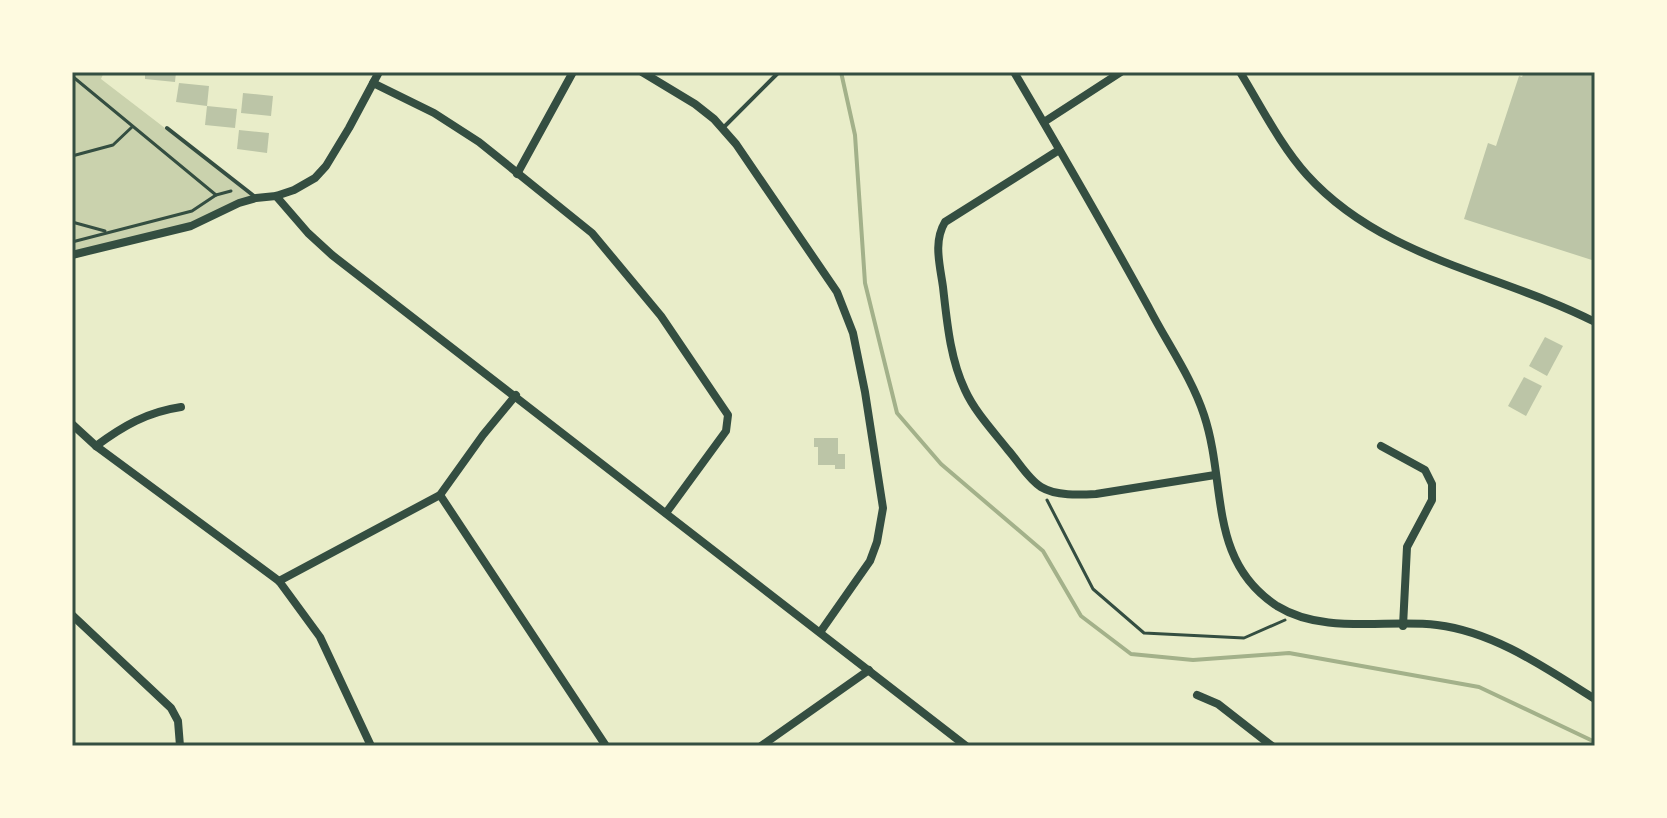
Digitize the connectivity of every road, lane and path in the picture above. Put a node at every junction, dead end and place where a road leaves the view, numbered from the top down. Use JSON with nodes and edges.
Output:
{"nodes":[{"id":1,"x":379,"y":72,"type":"edge"},
{"id":2,"x":573,"y":72,"type":"edge"},
{"id":3,"x":642,"y":72,"type":"edge"},
{"id":4,"x":779,"y":72,"type":"edge"},
{"id":5,"x":1014,"y":72,"type":"edge"},
{"id":6,"x":1121,"y":72,"type":"edge"},
{"id":7,"x":1240,"y":72,"type":"edge"},
{"id":8,"x":72,"y":76,"type":"edge"},
{"id":9,"x":373,"y":83,"type":"junction"},
{"id":10,"x":1044,"y":122,"type":"junction"},
{"id":11,"x":133,"y":126,"type":"junction"},
{"id":12,"x":167,"y":128,"type":"dead end"},
{"id":13,"x":722,"y":129,"type":"junction"},
{"id":14,"x":1059,"y":150,"type":"junction"},
{"id":15,"x":72,"y":156,"type":"edge"},
{"id":16,"x":517,"y":174,"type":"junction"},
{"id":17,"x":242,"y":188,"type":"junction"},
{"id":18,"x":216,"y":195,"type":"junction"},
{"id":19,"x":276,"y":196,"type":"junction"},
{"id":20,"x":256,"y":198,"type":"junction"},
{"id":21,"x":72,"y":222,"type":"edge"},
{"id":22,"x":109,"y":232,"type":"junction"},
{"id":23,"x":72,"y":242,"type":"edge"},
{"id":24,"x":72,"y":255,"type":"edge"},
{"id":25,"x":1595,"y":322,"type":"edge"},
{"id":26,"x":516,"y":395,"type":"junction"},
{"id":27,"x":181,"y":407,"type":"dead end"},
{"id":28,"x":72,"y":424,"type":"edge"},
{"id":29,"x":96,"y":446,"type":"junction"},
{"id":30,"x":1381,"y":446,"type":"dead end"},
{"id":31,"x":1215,"y":475,"type":"junction"},
{"id":32,"x":1040,"y":486,"type":"junction"},
{"id":33,"x":440,"y":495,"type":"junction"},
{"id":34,"x":666,"y":513,"type":"junction"},
{"id":35,"x":279,"y":581,"type":"junction"},
{"id":36,"x":72,"y":615,"type":"edge"},
{"id":37,"x":1296,"y":616,"type":"junction"},
{"id":38,"x":1403,"y":626,"type":"junction"},
{"id":39,"x":821,"y":631,"type":"junction"},
{"id":40,"x":869,"y":670,"type":"junction"},
{"id":41,"x":1197,"y":695,"type":"dead end"},
{"id":42,"x":1595,"y":699,"type":"edge"},
{"id":43,"x":180,"y":746,"type":"edge"},
{"id":44,"x":371,"y":746,"type":"edge"},
{"id":45,"x":606,"y":746,"type":"edge"},
{"id":46,"x":761,"y":746,"type":"edge"},
{"id":47,"x":966,"y":746,"type":"edge"},
{"id":48,"x":1272,"y":746,"type":"edge"}],
"edges":[{"from":1,"to":9,"type":"street"},
{"from":2,"to":16,"type":"street"},
{"from":3,"to":13,"type":"street"},
{"from":4,"to":13,"type":"lane"},
{"from":5,"to":10,"type":"street"},
{"from":6,"to":10,"type":"street"},
{"from":7,"to":25,"type":"street"},
{"from":8,"to":11,"type":"path"},
{"from":9,"to":16,"type":"street"},
{"from":9,"to":19,"type":"street"},
{"from":10,"to":14,"type":"street"},
{"from":11,"to":15,"type":"path"},
{"from":11,"to":18,"type":"path"},
{"from":12,"to":17,"type":"lane"},
{"from":13,"to":39,"type":"street"},
{"from":14,"to":31,"type":"street"},
{"from":14,"to":32,"type":"street"},
{"from":16,"to":34,"type":"street"},
{"from":17,"to":18,"type":"path"},
{"from":17,"to":20,"type":"lane"},
{"from":18,"to":22,"type":"path"},
{"from":19,"to":20,"type":"street"},
{"from":19,"to":26,"type":"street"},
{"from":20,"to":24,"type":"street"},
{"from":21,"to":22,"type":"path"},
{"from":22,"to":23,"type":"path"},
{"from":26,"to":33,"type":"street"},
{"from":26,"to":34,"type":"street"},
{"from":27,"to":29,"type":"street"},
{"from":28,"to":29,"type":"street"},
{"from":29,"to":35,"type":"street"},
{"from":30,"to":38,"type":"street"},
{"from":31,"to":32,"type":"street"},
{"from":31,"to":37,"type":"street"},
{"from":32,"to":37,"type":"path"},
{"from":33,"to":35,"type":"street"},
{"from":33,"to":45,"type":"street"},
{"from":34,"to":39,"type":"street"},
{"from":35,"to":44,"type":"street"},
{"from":36,"to":43,"type":"street"},
{"from":37,"to":38,"type":"street"},
{"from":38,"to":42,"type":"street"},
{"from":39,"to":40,"type":"street"},
{"from":40,"to":46,"type":"street"},
{"from":40,"to":47,"type":"street"},
{"from":41,"to":48,"type":"street"}]}
